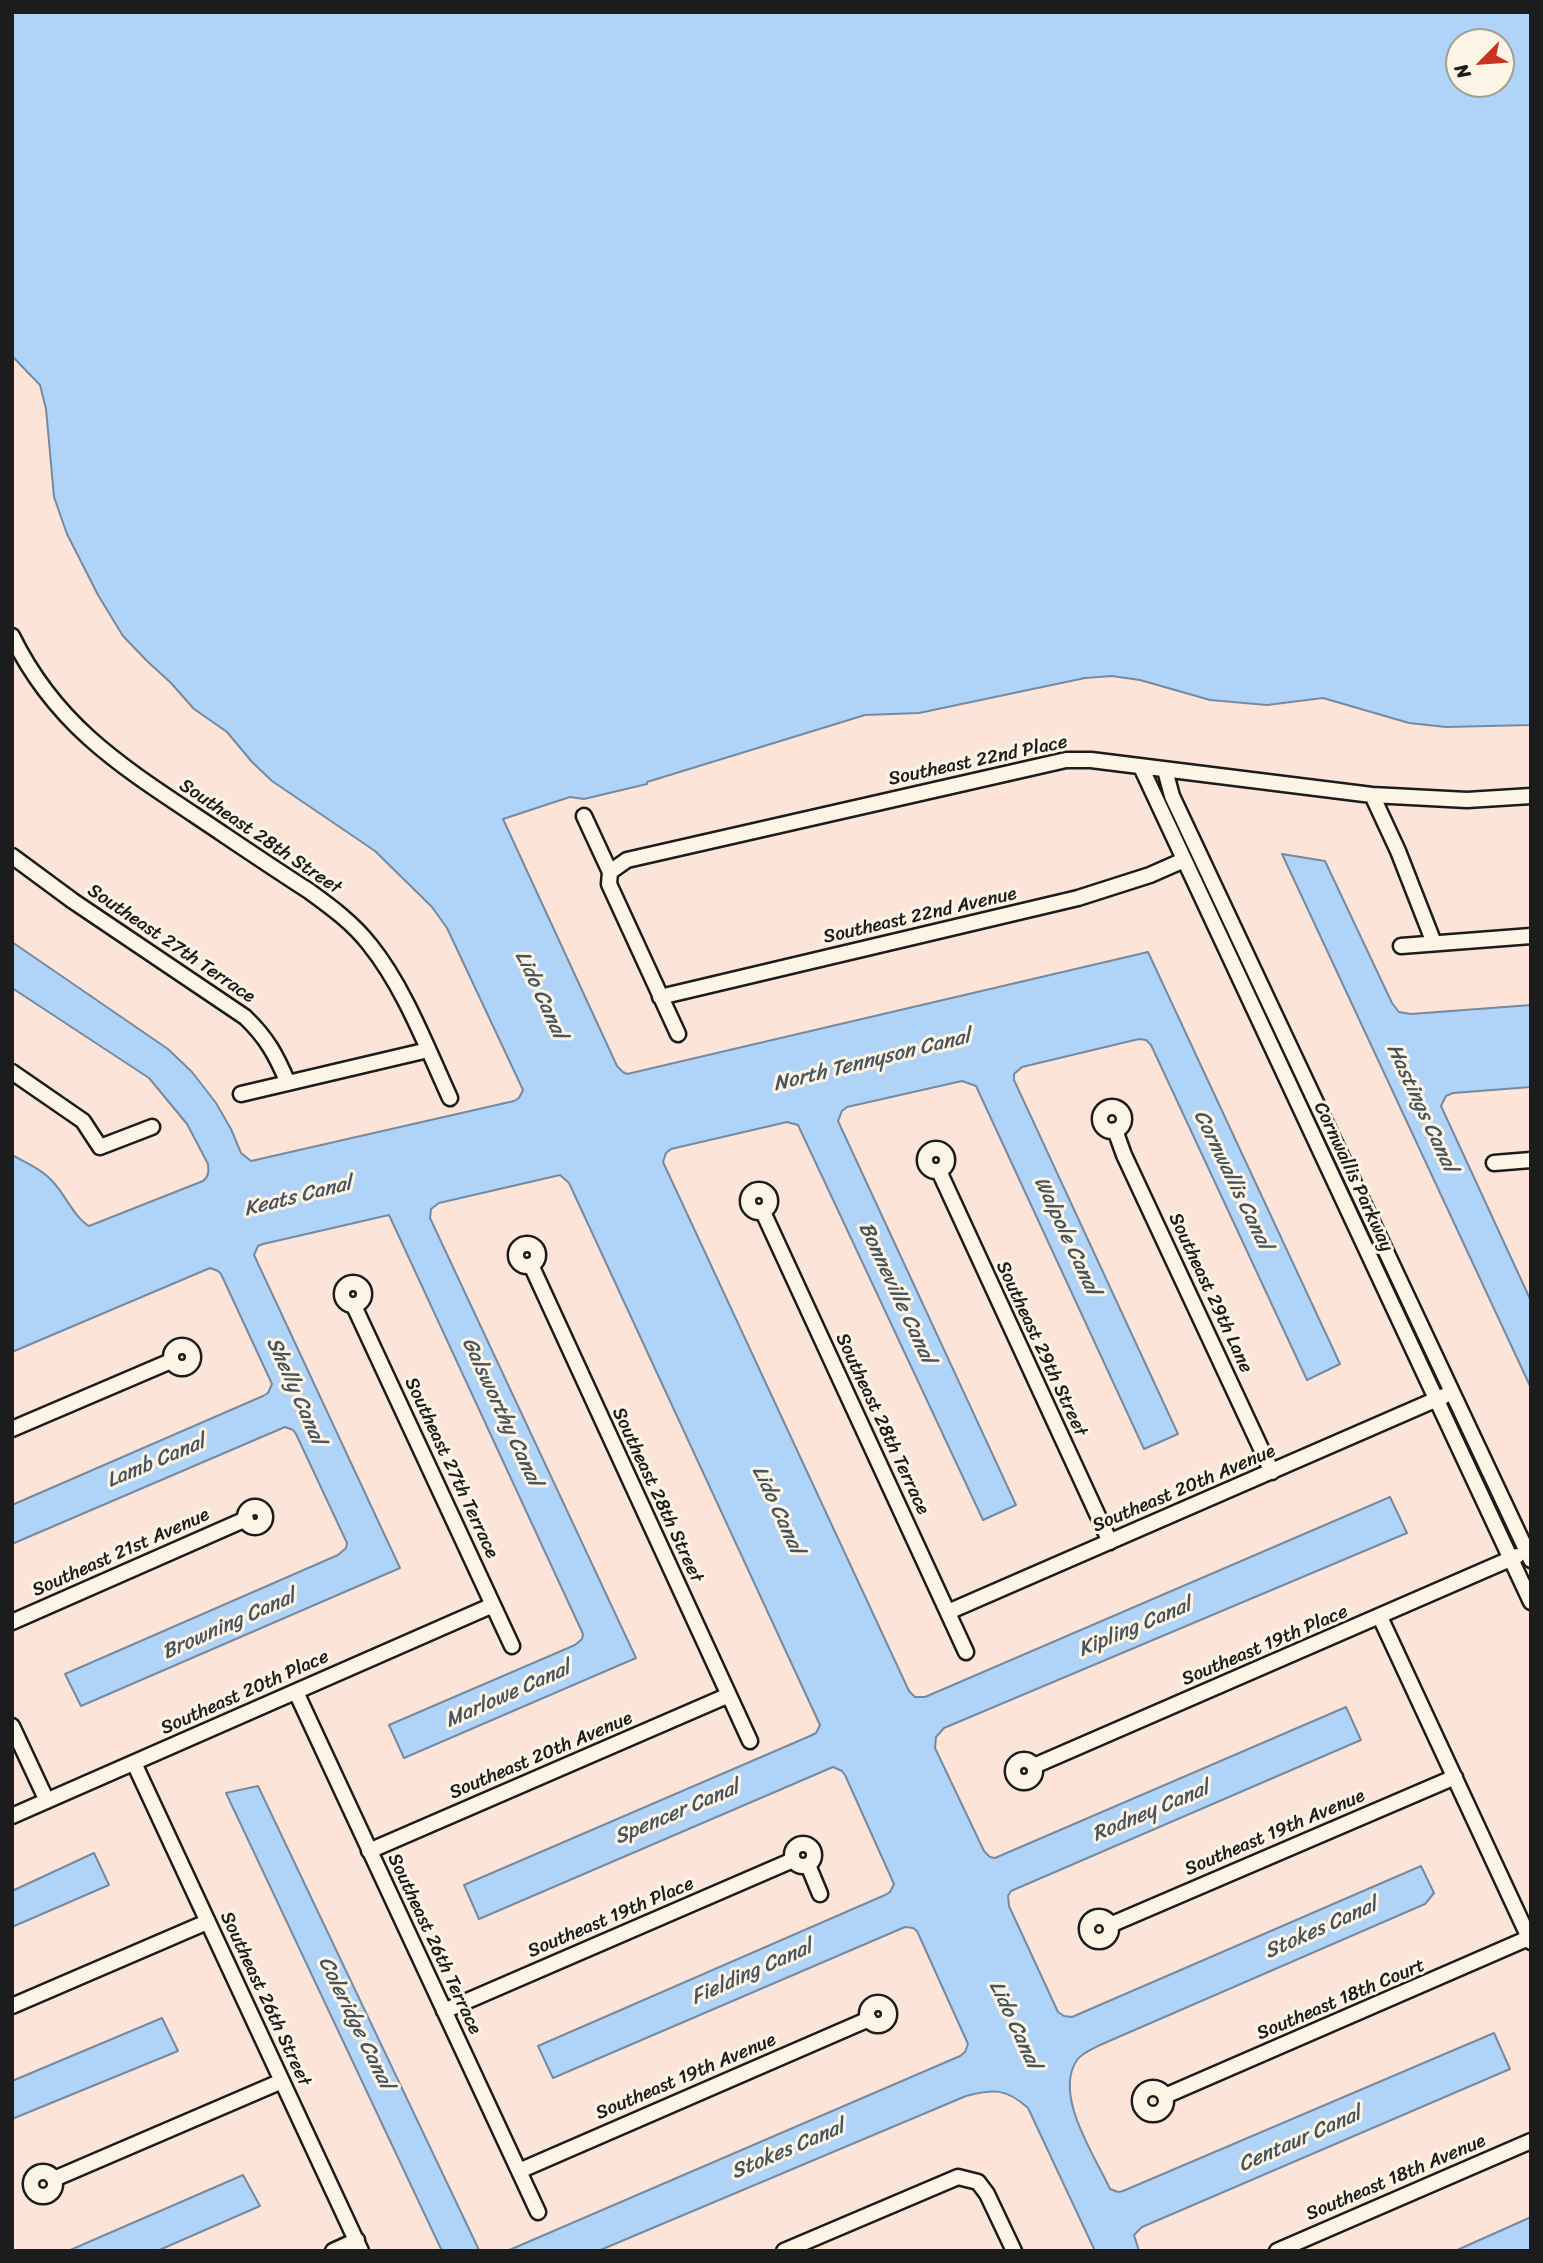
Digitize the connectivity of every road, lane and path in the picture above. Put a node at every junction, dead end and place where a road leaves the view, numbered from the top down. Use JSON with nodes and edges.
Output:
{"nodes":[{"id":1,"x":12,"y":636,"type":"edge"},
{"id":2,"x":1141,"y":767,"type":"junction"},
{"id":3,"x":1165,"y":770,"type":"junction"},
{"id":4,"x":1372,"y":794,"type":"junction"},
{"id":5,"x":1531,"y":796,"type":"edge"},
{"id":6,"x":584,"y":816,"type":"dead end"},
{"id":7,"x":12,"y":856,"type":"edge"},
{"id":8,"x":1184,"y":860,"type":"junction"},
{"id":9,"x":610,"y":872,"type":"junction"},
{"id":10,"x":1531,"y":936,"type":"edge"},
{"id":11,"x":1434,"y":943,"type":"junction"},
{"id":12,"x":1401,"y":946,"type":"dead end"},
{"id":13,"x":660,"y":997,"type":"junction"},
{"id":14,"x":678,"y":1034,"type":"dead end"},
{"id":15,"x":428,"y":1050,"type":"junction"},
{"id":16,"x":12,"y":1072,"type":"edge"},
{"id":17,"x":288,"y":1083,"type":"junction"},
{"id":18,"x":241,"y":1094,"type":"dead end"},
{"id":19,"x":450,"y":1098,"type":"dead end"},
{"id":20,"x":152,"y":1127,"type":"dead end"},
{"id":21,"x":1115,"y":1130,"type":"dead end"},
{"id":22,"x":1336,"y":1143,"type":"junction"},
{"id":23,"x":1320,"y":1151,"type":"junction"},
{"id":24,"x":1531,"y":1160,"type":"edge"},
{"id":25,"x":1494,"y":1163,"type":"dead end"},
{"id":26,"x":939,"y":1171,"type":"dead end"},
{"id":27,"x":763,"y":1212,"type":"dead end"},
{"id":28,"x":531,"y":1265,"type":"dead end"},
{"id":29,"x":354,"y":1306,"type":"dead end"},
{"id":30,"x":172,"y":1361,"type":"dead end"},
{"id":31,"x":1452,"y":1393,"type":"junction"},
{"id":32,"x":1436,"y":1400,"type":"junction"},
{"id":33,"x":12,"y":1429,"type":"edge"},
{"id":34,"x":1272,"y":1472,"type":"junction"},
{"id":35,"x":246,"y":1520,"type":"dead end"},
{"id":36,"x":1110,"y":1542,"type":"junction"},
{"id":37,"x":1529,"y":1556,"type":"edge"},
{"id":38,"x":1510,"y":1559,"type":"junction"},
{"id":39,"x":1531,"y":1602,"type":"edge"},
{"id":40,"x":493,"y":1605,"type":"junction"},
{"id":41,"x":948,"y":1612,"type":"junction"},
{"id":42,"x":1380,"y":1617,"type":"junction"},
{"id":43,"x":12,"y":1622,"type":"edge"},
{"id":44,"x":512,"y":1646,"type":"dead end"},
{"id":45,"x":967,"y":1651,"type":"dead end"},
{"id":46,"x":296,"y":1692,"type":"junction"},
{"id":47,"x":729,"y":1695,"type":"junction"},
{"id":48,"x":12,"y":1726,"type":"edge"},
{"id":49,"x":750,"y":1741,"type":"dead end"},
{"id":50,"x":134,"y":1763,"type":"junction"},
{"id":51,"x":1034,"y":1766,"type":"dead end"},
{"id":52,"x":1455,"y":1777,"type":"junction"},
{"id":53,"x":47,"y":1801,"type":"junction"},
{"id":54,"x":12,"y":1816,"type":"edge"},
{"id":55,"x":369,"y":1851,"type":"junction"},
{"id":56,"x":820,"y":1894,"type":"dead end"},
{"id":57,"x":207,"y":1922,"type":"junction"},
{"id":58,"x":1110,"y":1925,"type":"dead end"},
{"id":59,"x":1530,"y":1939,"type":"edge"},
{"id":60,"x":12,"y":2006,"type":"edge"},
{"id":61,"x":444,"y":2011,"type":"junction"},
{"id":62,"x":869,"y":2019,"type":"dead end"},
{"id":63,"x":282,"y":2081,"type":"junction"},
{"id":64,"x":1165,"y":2096,"type":"dead end"},
{"id":65,"x":1531,"y":2141,"type":"edge"},
{"id":66,"x":519,"y":2171,"type":"junction"},
{"id":67,"x":54,"y":2179,"type":"dead end"},
{"id":68,"x":538,"y":2212,"type":"dead end"},
{"id":69,"x":359,"y":2245,"type":"edge"},
{"id":70,"x":333,"y":2251,"type":"edge"},
{"id":71,"x":784,"y":2251,"type":"edge"},
{"id":72,"x":1014,"y":2251,"type":"edge"},
{"id":73,"x":1277,"y":2251,"type":"edge"}],
"edges":[{"from":1,"to":15,"type":"street","name":"Southeast 28th Street"},
{"from":2,"to":3,"type":"street","name":"Southeast 22nd Place"},
{"from":2,"to":8,"type":"street","name":"Cornwallis Parkway"},
{"from":2,"to":9,"type":"street","name":"Southeast 22nd Place"},
{"from":3,"to":4,"type":"street","name":"Southeast 22nd Place"},
{"from":3,"to":22,"type":"street","name":"Cornwallis Parkway"},
{"from":4,"to":5,"type":"street","name":"Southeast 22nd Place"},
{"from":4,"to":11,"type":"street"},
{"from":6,"to":9,"type":"street"},
{"from":7,"to":17,"type":"street","name":"Southeast 27th Terrace"},
{"from":8,"to":13,"type":"street","name":"Southeast 22nd Avenue"},
{"from":8,"to":23,"type":"street","name":"Cornwallis Parkway"},
{"from":9,"to":13,"type":"street"},
{"from":10,"to":11,"type":"street"},
{"from":11,"to":12,"type":"street"},
{"from":13,"to":14,"type":"street"},
{"from":15,"to":17,"type":"street"},
{"from":15,"to":19,"type":"street","name":"Southeast 28th Street"},
{"from":16,"to":20,"type":"street"},
{"from":17,"to":18,"type":"street"},
{"from":21,"to":34,"type":"street","name":"Southeast 29th Lane"},
{"from":22,"to":23,"type":"street"},
{"from":22,"to":31,"type":"street","name":"Cornwallis Parkway"},
{"from":23,"to":32,"type":"street","name":"Cornwallis Parkway"},
{"from":24,"to":25,"type":"street"},
{"from":26,"to":36,"type":"street","name":"Southeast 29th Street"},
{"from":27,"to":41,"type":"street","name":"Southeast 28th Terrace"},
{"from":28,"to":47,"type":"street","name":"Southeast 28th Street"},
{"from":29,"to":40,"type":"street","name":"Southeast 27th Terrace"},
{"from":30,"to":33,"type":"street"},
{"from":31,"to":32,"type":"street","name":"Southeast 20th Avenue"},
{"from":31,"to":37,"type":"street","name":"Cornwallis Parkway"},
{"from":32,"to":34,"type":"street","name":"Southeast 20th Avenue"},
{"from":32,"to":38,"type":"street","name":"Cornwallis Parkway"},
{"from":34,"to":36,"type":"street","name":"Southeast 20th Avenue"},
{"from":35,"to":43,"type":"street","name":"Southeast 21st Avenue"},
{"from":36,"to":41,"type":"street","name":"Southeast 20th Avenue"},
{"from":37,"to":38,"type":"street","name":"Southeast 19th Place"},
{"from":38,"to":39,"type":"street","name":"Cornwallis Parkway"},
{"from":38,"to":42,"type":"street","name":"Southeast 19th Place"},
{"from":40,"to":44,"type":"street","name":"Southeast 27th Terrace"},
{"from":40,"to":46,"type":"street","name":"Southeast 20th Place"},
{"from":41,"to":45,"type":"street","name":"Southeast 28th Terrace"},
{"from":42,"to":51,"type":"street","name":"Southeast 19th Place"},
{"from":42,"to":52,"type":"street"},
{"from":46,"to":50,"type":"street","name":"Southeast 20th Place"},
{"from":46,"to":55,"type":"street","name":"Southeast 26th Terrace"},
{"from":47,"to":49,"type":"street","name":"Southeast 28th Street"},
{"from":47,"to":55,"type":"street","name":"Southeast 20th Avenue"},
{"from":48,"to":53,"type":"street"},
{"from":50,"to":53,"type":"street","name":"Southeast 20th Place"},
{"from":50,"to":57,"type":"street","name":"Southeast 26th Street"},
{"from":52,"to":58,"type":"street","name":"Southeast 19th Avenue"},
{"from":52,"to":59,"type":"street"},
{"from":53,"to":54,"type":"street","name":"Southeast 20th Place"},
{"from":55,"to":61,"type":"street","name":"Southeast 26th Terrace"},
{"from":56,"to":61,"type":"street","name":"Southeast 19th Place"},
{"from":57,"to":60,"type":"street"},
{"from":57,"to":63,"type":"street","name":"Southeast 26th Street"},
{"from":59,"to":64,"type":"street","name":"Southeast 18th Court"},
{"from":61,"to":66,"type":"street","name":"Southeast 26th Terrace"},
{"from":62,"to":66,"type":"street","name":"Southeast 19th Avenue"},
{"from":63,"to":67,"type":"street"},
{"from":63,"to":69,"type":"street","name":"Southeast 26th Street"},
{"from":65,"to":73,"type":"street","name":"Southeast 18th Avenue"},
{"from":66,"to":68,"type":"street","name":"Southeast 26th Terrace"},
{"from":69,"to":70,"type":"street"},
{"from":71,"to":72,"type":"street"}]}
